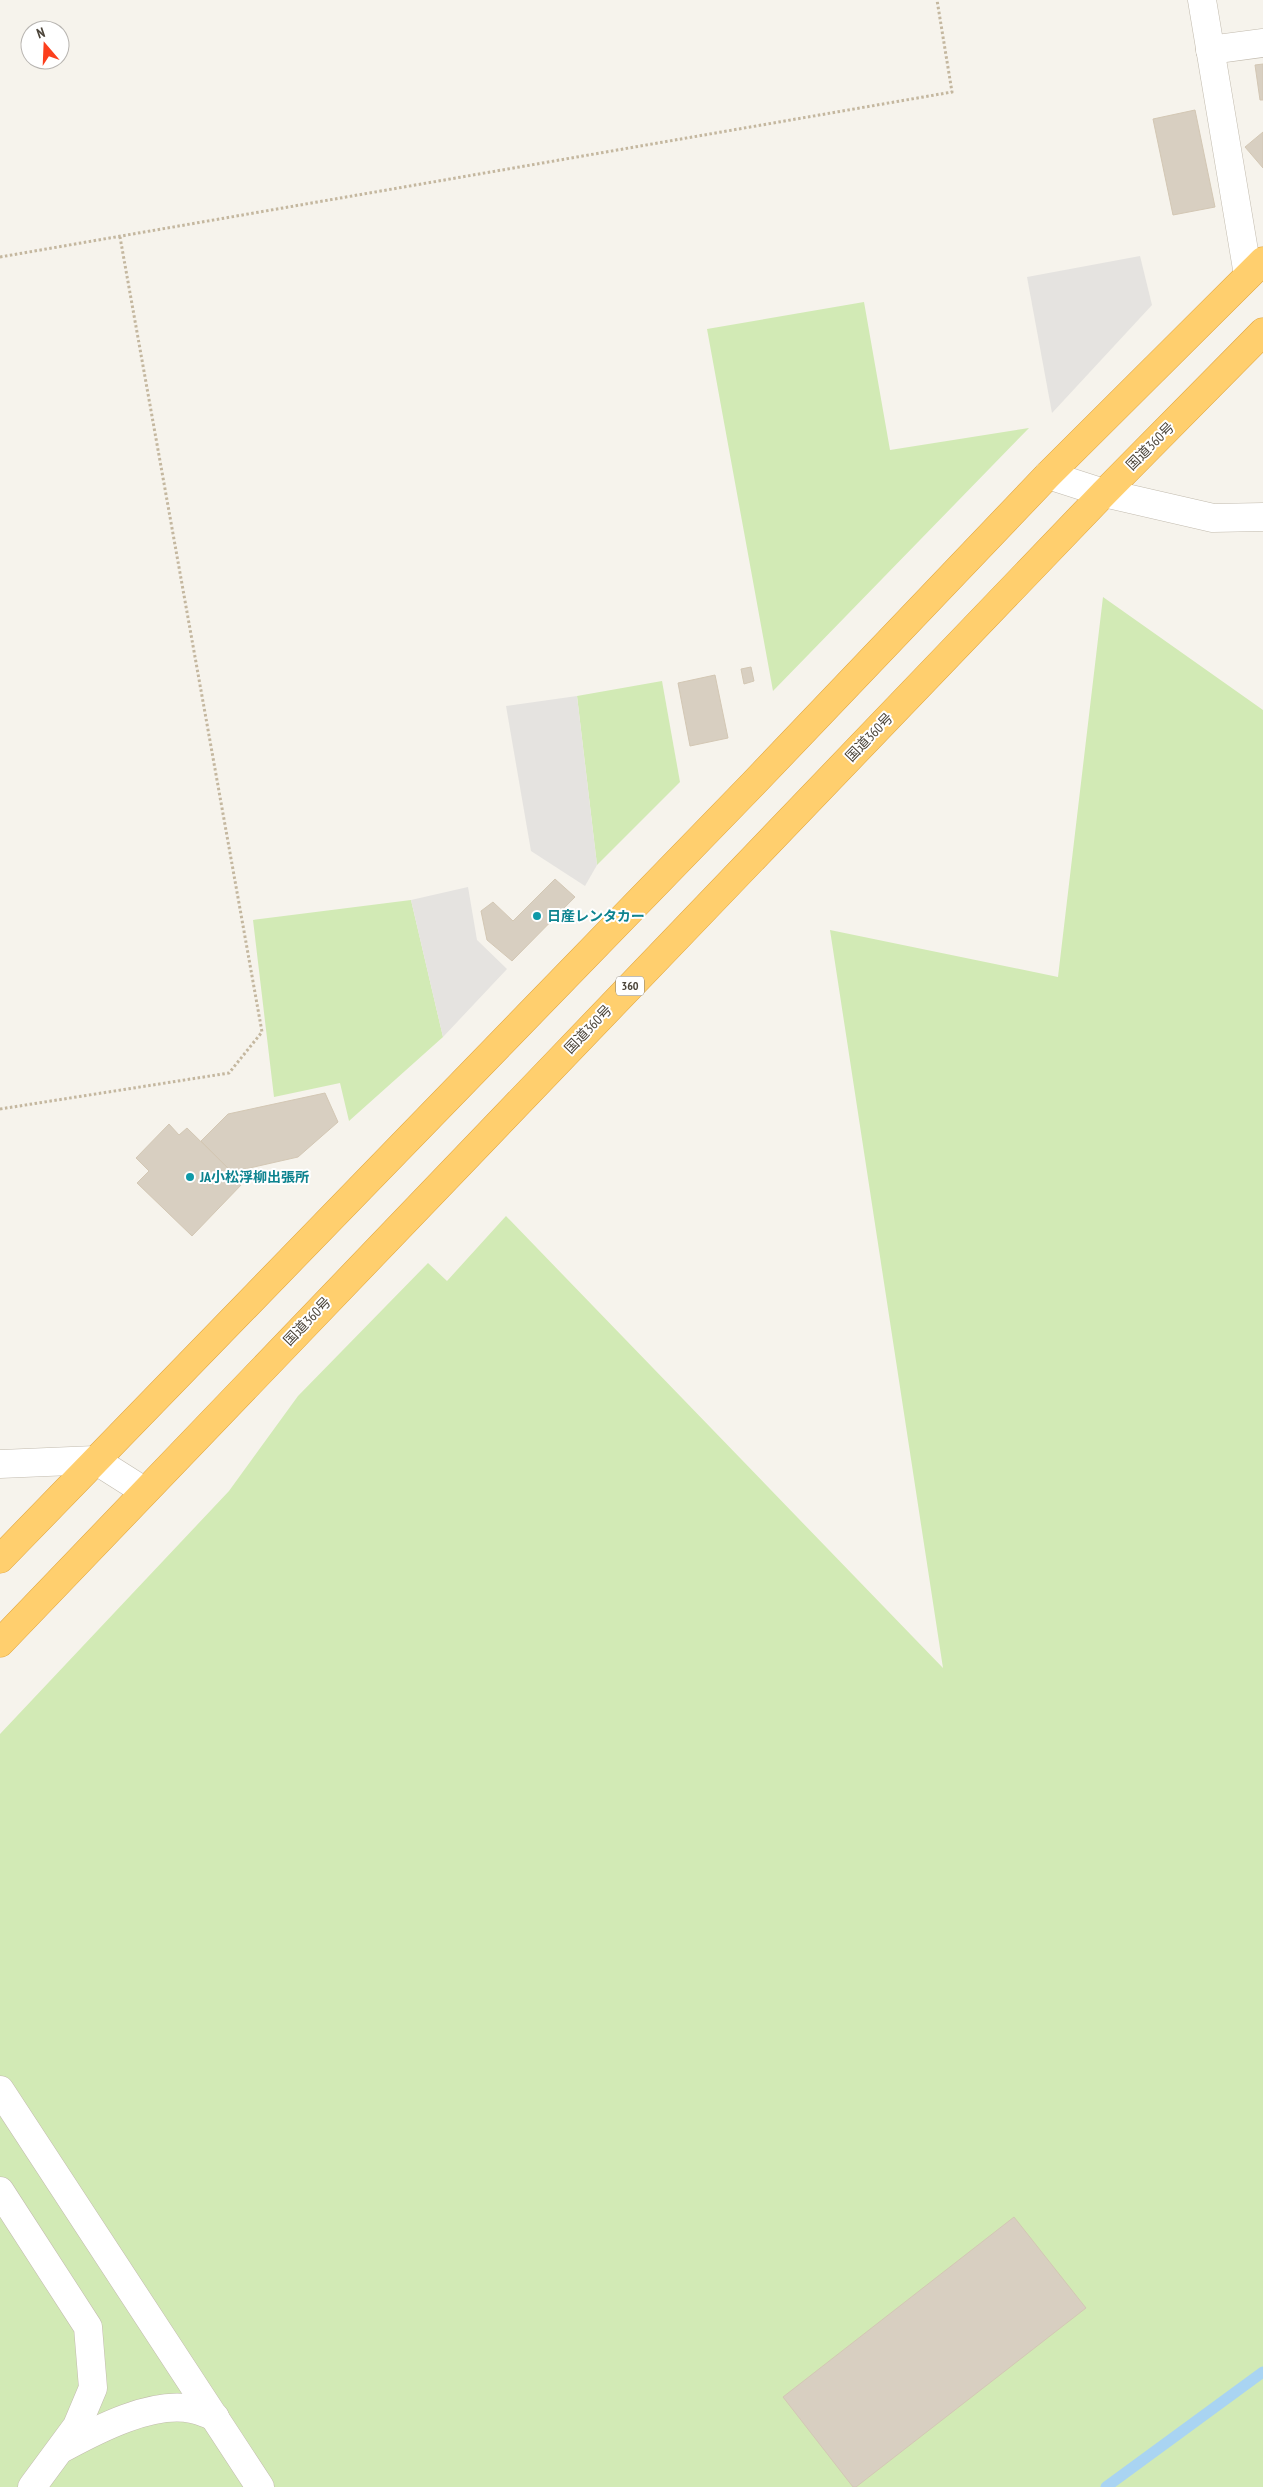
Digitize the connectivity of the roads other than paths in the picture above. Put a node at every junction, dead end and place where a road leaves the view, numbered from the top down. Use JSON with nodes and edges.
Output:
{"nodes":[{"id":1,"x":1202,"y":0,"type":"edge"},
{"id":2,"x":1263,"y":43,"type":"edge"},
{"id":3,"x":1210,"y":50,"type":"junction"},
{"id":4,"x":1256,"y":268,"type":"edge"},
{"id":5,"x":1263,"y":332,"type":"edge"},
{"id":6,"x":1048,"y":475,"type":"junction"},
{"id":7,"x":1104,"y":493,"type":"junction"},
{"id":8,"x":1263,"y":517,"type":"edge"},
{"id":9,"x":95,"y":1460,"type":"junction"},
{"id":10,"x":0,"y":1464,"type":"edge"},
{"id":11,"x":144,"y":1491,"type":"junction"},
{"id":12,"x":0,"y":1560,"type":"edge"},
{"id":13,"x":0,"y":1643,"type":"edge"},
{"id":14,"x":0,"y":2090,"type":"edge"},
{"id":15,"x":0,"y":2191,"type":"edge"},
{"id":16,"x":214,"y":2417,"type":"junction"},
{"id":17,"x":60,"y":2449,"type":"junction"},
{"id":18,"x":32,"y":2487,"type":"edge"},
{"id":19,"x":260,"y":2487,"type":"edge"}],
"edges":[{"from":1,"to":3,"type":"street"},
{"from":2,"to":3,"type":"street"},
{"from":3,"to":4,"type":"street"},
{"from":4,"to":6,"type":"highway"},
{"from":5,"to":7,"type":"highway","name":"国道360号","number":"360"},
{"from":6,"to":7,"type":"street"},
{"from":6,"to":9,"type":"highway"},
{"from":7,"to":8,"type":"street"},
{"from":7,"to":11,"type":"highway","name":"国道360号","number":"360"},
{"from":9,"to":10,"type":"street"},
{"from":9,"to":11,"type":"street"},
{"from":9,"to":12,"type":"highway"},
{"from":11,"to":13,"type":"highway","name":"国道360号","number":"360"},
{"from":14,"to":16,"type":"street"},
{"from":15,"to":17,"type":"street"},
{"from":16,"to":17,"type":"street"},
{"from":16,"to":19,"type":"street"},
{"from":17,"to":18,"type":"street"}]}
